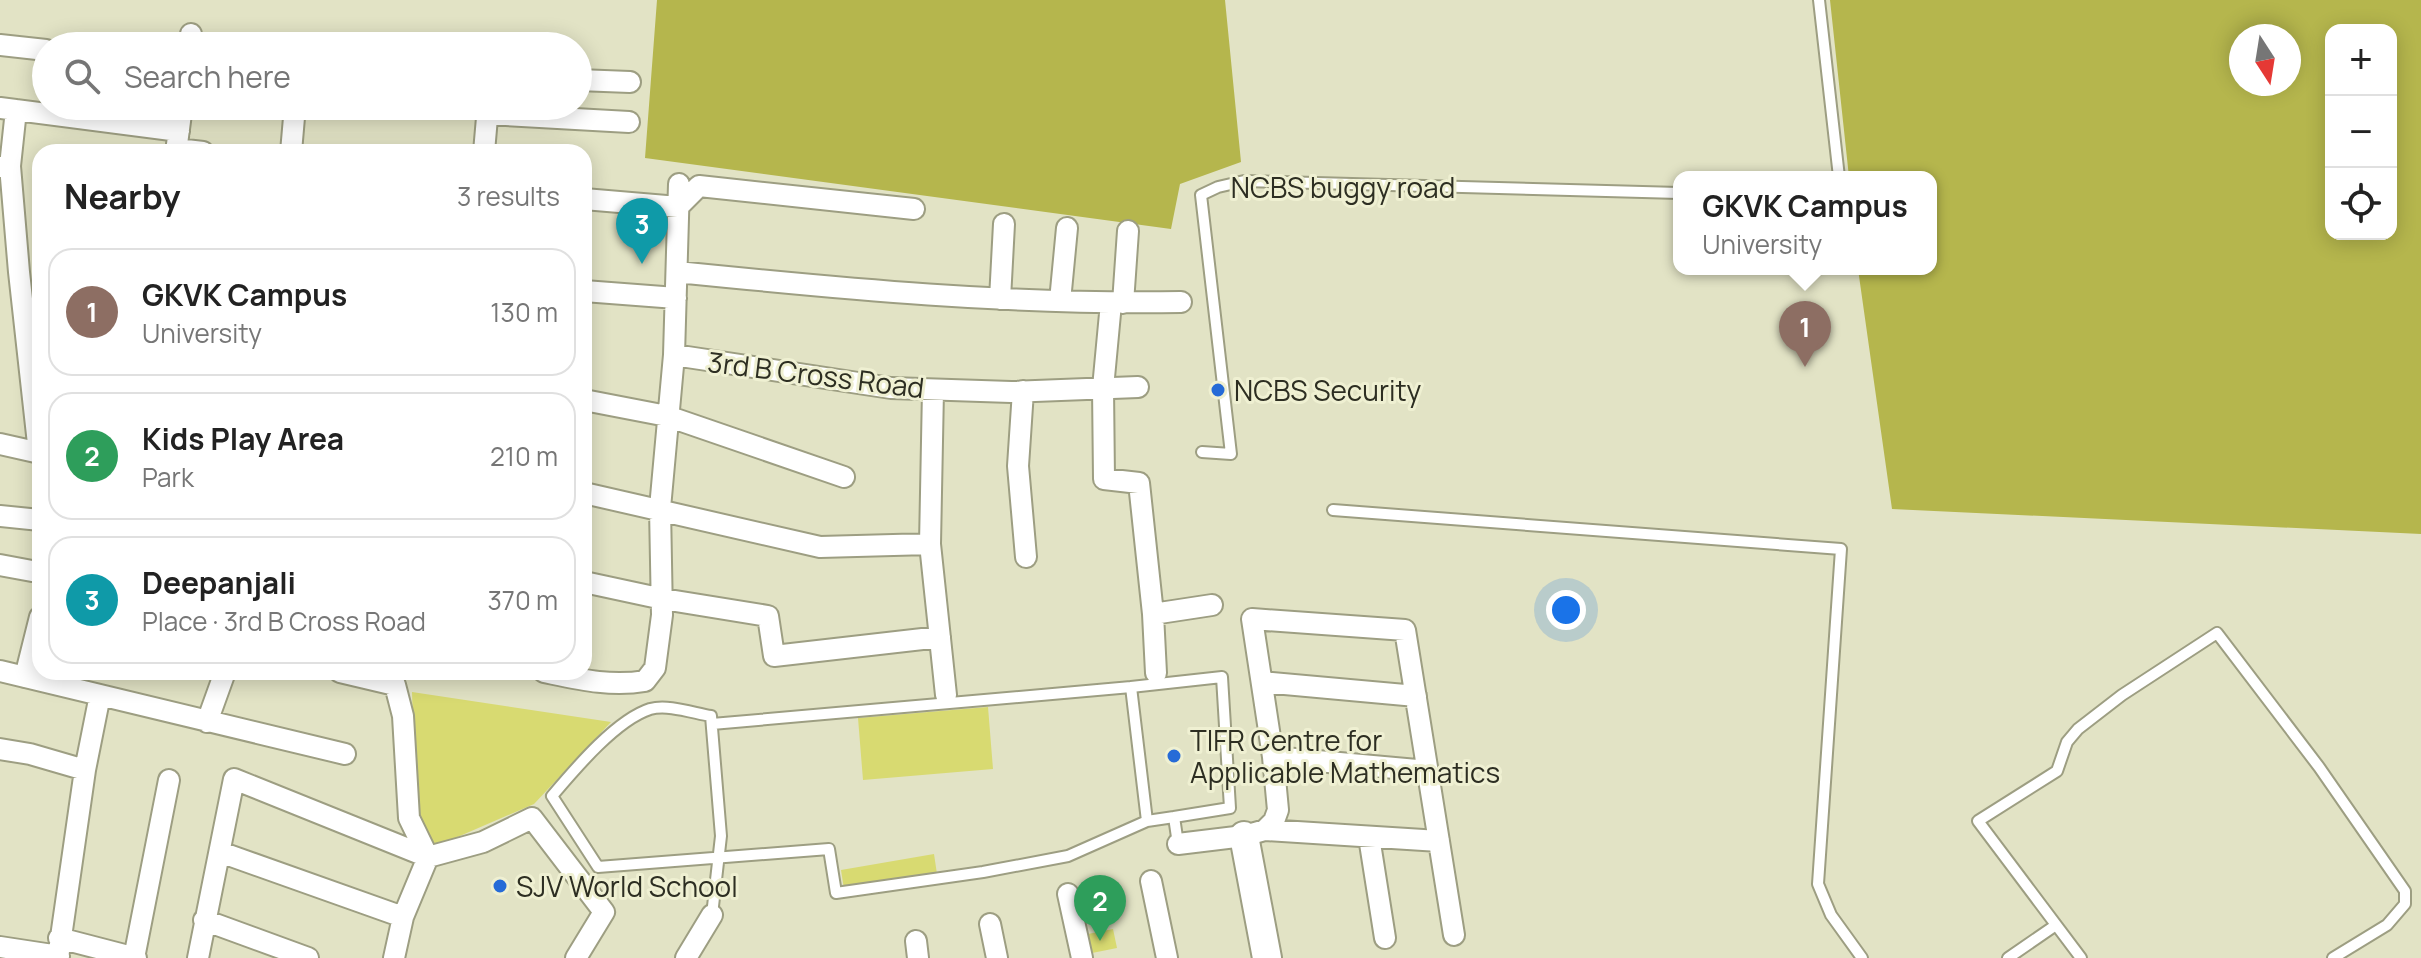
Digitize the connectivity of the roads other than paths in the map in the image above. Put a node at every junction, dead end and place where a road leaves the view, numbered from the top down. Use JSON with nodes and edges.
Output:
{"nodes":[{"id":1,"x":1819,"y":0,"type":"edge"},
{"id":2,"x":0,"y":45,"type":"edge"},
{"id":3,"x":32,"y":48,"type":"edge"},
{"id":4,"x":592,"y":81,"type":"edge"},
{"id":5,"x":630,"y":82,"type":"dead end"},
{"id":6,"x":8,"y":109,"type":"edge"},
{"id":7,"x":32,"y":114,"type":"edge"},
{"id":8,"x":592,"y":119,"type":"edge"},
{"id":9,"x":61,"y":120,"type":"edge"},
{"id":10,"x":180,"y":120,"type":"edge"},
{"id":11,"x":294,"y":120,"type":"edge"},
{"id":12,"x":486,"y":120,"type":"edge"},
{"id":13,"x":629,"y":122,"type":"dead end"},
{"id":14,"x":177,"y":144,"type":"edge"},
{"id":15,"x":292,"y":144,"type":"edge"},
{"id":16,"x":485,"y":144,"type":"edge"},
{"id":17,"x":5,"y":166,"type":"edge"},
{"id":18,"x":1838,"y":171,"type":"edge"},
{"id":19,"x":679,"y":184,"type":"dead end"},
{"id":20,"x":1673,"y":193,"type":"edge"},
{"id":21,"x":592,"y":200,"type":"edge"},
{"id":22,"x":678,"y":207,"type":"junction"},
{"id":23,"x":914,"y":209,"type":"dead end"},
{"id":24,"x":1004,"y":224,"type":"dead end"},
{"id":25,"x":1067,"y":228,"type":"dead end"},
{"id":26,"x":1128,"y":231,"type":"dead end"},
{"id":27,"x":677,"y":272,"type":"junction"},
{"id":28,"x":9,"y":273,"type":"edge"},
{"id":29,"x":592,"y":292,"type":"edge"},
{"id":30,"x":676,"y":298,"type":"junction"},
{"id":31,"x":1000,"y":299,"type":"junction"},
{"id":32,"x":1060,"y":301,"type":"junction"},
{"id":33,"x":1181,"y":302,"type":"dead end"},
{"id":34,"x":1117,"y":303,"type":"junction"},
{"id":35,"x":674,"y":355,"type":"junction"},
{"id":36,"x":1138,"y":387,"type":"dead end"},
{"id":37,"x":1103,"y":388,"type":"junction"},
{"id":38,"x":933,"y":390,"type":"junction"},
{"id":39,"x":1023,"y":391,"type":"junction"},
{"id":40,"x":592,"y":402,"type":"edge"},
{"id":41,"x":32,"y":407,"type":"edge"},
{"id":42,"x":667,"y":416,"type":"junction"},
{"id":43,"x":0,"y":444,"type":"edge"},
{"id":44,"x":32,"y":451,"type":"edge"},
{"id":45,"x":1202,"y":452,"type":"dead end"},
{"id":46,"x":844,"y":477,"type":"dead end"},
{"id":47,"x":592,"y":495,"type":"edge"},
{"id":48,"x":660,"y":508,"type":"junction"},
{"id":49,"x":1333,"y":510,"type":"dead end"},
{"id":50,"x":0,"y":516,"type":"edge"},
{"id":51,"x":32,"y":519,"type":"edge"},
{"id":52,"x":930,"y":544,"type":"junction"},
{"id":53,"x":1026,"y":557,"type":"dead end"},
{"id":54,"x":0,"y":565,"type":"edge"},
{"id":55,"x":32,"y":571,"type":"dead end"},
{"id":56,"x":592,"y":584,"type":"edge"},
{"id":57,"x":663,"y":599,"type":"junction"},
{"id":58,"x":1212,"y":605,"type":"dead end"},
{"id":59,"x":1153,"y":614,"type":"junction"},
{"id":60,"x":940,"y":637,"type":"junction"},
{"id":61,"x":32,"y":649,"type":"edge"},
{"id":62,"x":0,"y":671,"type":"edge"},
{"id":63,"x":1156,"y":673,"type":"dead end"},
{"id":64,"x":25,"y":677,"type":"junction"},
{"id":65,"x":32,"y":679,"type":"edge"},
{"id":66,"x":38,"y":680,"type":"edge"},
{"id":67,"x":222,"y":680,"type":"edge"},
{"id":68,"x":376,"y":680,"type":"edge"},
{"id":69,"x":585,"y":680,"type":"edge"},
{"id":70,"x":1262,"y":682,"type":"junction"},
{"id":71,"x":1131,"y":687,"type":"junction"},
{"id":72,"x":100,"y":695,"type":"junction"},
{"id":73,"x":946,"y":695,"type":"dead end"},
{"id":74,"x":1416,"y":696,"type":"junction"},
{"id":75,"x":207,"y":722,"type":"junction"},
{"id":76,"x":712,"y":724,"type":"junction"},
{"id":77,"x":0,"y":749,"type":"edge"},
{"id":78,"x":345,"y":754,"type":"dead end"},
{"id":79,"x":1273,"y":757,"type":"junction"},
{"id":80,"x":85,"y":770,"type":"junction"},
{"id":81,"x":1428,"y":771,"type":"junction"},
{"id":82,"x":169,"y":780,"type":"dead end"},
{"id":83,"x":1174,"y":817,"type":"junction"},
{"id":84,"x":1147,"y":821,"type":"junction"},
{"id":85,"x":1255,"y":833,"type":"junction"},
{"id":86,"x":1369,"y":837,"type":"junction"},
{"id":87,"x":1439,"y":841,"type":"junction"},
{"id":88,"x":1178,"y":844,"type":"joint"},
{"id":89,"x":220,"y":852,"type":"junction"},
{"id":90,"x":428,"y":857,"type":"junction"},
{"id":91,"x":720,"y":858,"type":"junction"},
{"id":92,"x":1151,"y":881,"type":"dead end"},
{"id":93,"x":1068,"y":894,"type":"dead end"},
{"id":94,"x":712,"y":915,"type":"joint"},
{"id":95,"x":403,"y":917,"type":"junction"},
{"id":96,"x":204,"y":920,"type":"junction"},
{"id":97,"x":990,"y":924,"type":"dead end"},
{"id":98,"x":2056,"y":925,"type":"junction"},
{"id":99,"x":1454,"y":935,"type":"dead end"},
{"id":100,"x":1385,"y":938,"type":"dead end"},
{"id":101,"x":0,"y":947,"type":"edge"},
{"id":102,"x":59,"y":951,"type":"edge"},
{"id":103,"x":135,"y":958,"type":"edge"},
{"id":104,"x":198,"y":958,"type":"edge"},
{"id":105,"x":308,"y":958,"type":"edge"},
{"id":106,"x":394,"y":958,"type":"edge"},
{"id":107,"x":576,"y":958,"type":"edge"},
{"id":108,"x":686,"y":958,"type":"edge"},
{"id":109,"x":997,"y":958,"type":"edge"},
{"id":110,"x":1082,"y":958,"type":"edge"},
{"id":111,"x":1167,"y":958,"type":"edge"},
{"id":112,"x":1267,"y":958,"type":"edge"},
{"id":113,"x":1862,"y":958,"type":"edge"},
{"id":114,"x":2008,"y":958,"type":"edge"},
{"id":115,"x":2081,"y":958,"type":"edge"},
{"id":116,"x":2333,"y":958,"type":"edge"}],
"edges":[{"from":1,"to":18,"type":"lane"},
{"from":2,"to":3,"type":"street"},
{"from":4,"to":5,"type":"street"},
{"from":6,"to":7,"type":"street"},
{"from":6,"to":17,"type":"street"},
{"from":8,"to":13,"type":"street"},
{"from":9,"to":14,"type":"street"},
{"from":10,"to":14,"type":"street"},
{"from":11,"to":15,"type":"street"},
{"from":12,"to":16,"type":"street"},
{"from":17,"to":28,"type":"street"},
{"from":19,"to":22,"type":"street"},
{"from":20,"to":45,"type":"lane","name":"NCBS buggy road"},
{"from":21,"to":22,"type":"street"},
{"from":22,"to":23,"type":"street"},
{"from":22,"to":27,"type":"street"},
{"from":24,"to":31,"type":"street"},
{"from":25,"to":32,"type":"street"},
{"from":26,"to":34,"type":"street"},
{"from":27,"to":30,"type":"street"},
{"from":27,"to":31,"type":"street"},
{"from":28,"to":41,"type":"street"},
{"from":29,"to":30,"type":"street"},
{"from":30,"to":35,"type":"street"},
{"from":31,"to":32,"type":"street"},
{"from":32,"to":34,"type":"street"},
{"from":33,"to":34,"type":"street"},
{"from":34,"to":37,"type":"street"},
{"from":35,"to":38,"type":"street","name":"3rd B Cross Road"},
{"from":35,"to":42,"type":"street"},
{"from":36,"to":37,"type":"street","name":"3rd B Cross Road"},
{"from":37,"to":39,"type":"street","name":"3rd B Cross Road"},
{"from":37,"to":59,"type":"street"},
{"from":38,"to":39,"type":"street","name":"3rd B Cross Road"},
{"from":38,"to":52,"type":"street"},
{"from":39,"to":53,"type":"street"},
{"from":40,"to":42,"type":"street"},
{"from":42,"to":46,"type":"street"},
{"from":42,"to":48,"type":"street"},
{"from":43,"to":44,"type":"street"},
{"from":47,"to":48,"type":"street"},
{"from":48,"to":52,"type":"street"},
{"from":48,"to":57,"type":"street"},
{"from":49,"to":113,"type":"lane"},
{"from":50,"to":51,"type":"street"},
{"from":52,"to":60,"type":"street"},
{"from":54,"to":55,"type":"street"},
{"from":56,"to":57,"type":"street"},
{"from":57,"to":60,"type":"street"},
{"from":57,"to":69,"type":"street"},
{"from":58,"to":59,"type":"street"},
{"from":59,"to":63,"type":"street"},
{"from":60,"to":73,"type":"street"},
{"from":61,"to":64,"type":"street"},
{"from":62,"to":64,"type":"street"},
{"from":64,"to":65,"type":"street"},
{"from":66,"to":72,"type":"street"},
{"from":67,"to":75,"type":"street"},
{"from":68,"to":90,"type":"street"},
{"from":70,"to":74,"type":"street"},
{"from":70,"to":74,"type":"street"},
{"from":70,"to":79,"type":"street"},
{"from":71,"to":76,"type":"lane"},
{"from":71,"to":83,"type":"lane"},
{"from":71,"to":84,"type":"lane"},
{"from":72,"to":75,"type":"street"},
{"from":72,"to":80,"type":"street"},
{"from":74,"to":81,"type":"street"},
{"from":75,"to":78,"type":"street"},
{"from":76,"to":91,"type":"lane"},
{"from":76,"to":91,"type":"lane"},
{"from":77,"to":80,"type":"street"},
{"from":79,"to":81,"type":"street"},
{"from":79,"to":85,"type":"street"},
{"from":80,"to":102,"type":"street"},
{"from":81,"to":87,"type":"street"},
{"from":82,"to":103,"type":"street"},
{"from":83,"to":84,"type":"lane"},
{"from":83,"to":88,"type":"lane"},
{"from":84,"to":91,"type":"lane"},
{"from":85,"to":86,"type":"street"},
{"from":85,"to":88,"type":"street"},
{"from":85,"to":112,"type":"street"},
{"from":86,"to":87,"type":"street"},
{"from":86,"to":100,"type":"street"},
{"from":87,"to":99,"type":"street"},
{"from":89,"to":90,"type":"street"},
{"from":89,"to":95,"type":"street"},
{"from":89,"to":96,"type":"street"},
{"from":90,"to":95,"type":"street"},
{"from":90,"to":107,"type":"street"},
{"from":91,"to":94,"type":"lane"},
{"from":92,"to":111,"type":"street"},
{"from":93,"to":110,"type":"street"},
{"from":94,"to":108,"type":"street"},
{"from":95,"to":106,"type":"street"},
{"from":96,"to":104,"type":"street"},
{"from":96,"to":105,"type":"street"},
{"from":97,"to":109,"type":"street"},
{"from":98,"to":114,"type":"lane"},
{"from":98,"to":115,"type":"lane"},
{"from":98,"to":116,"type":"lane"},
{"from":101,"to":102,"type":"street"},
{"from":102,"to":103,"type":"street"}]}
